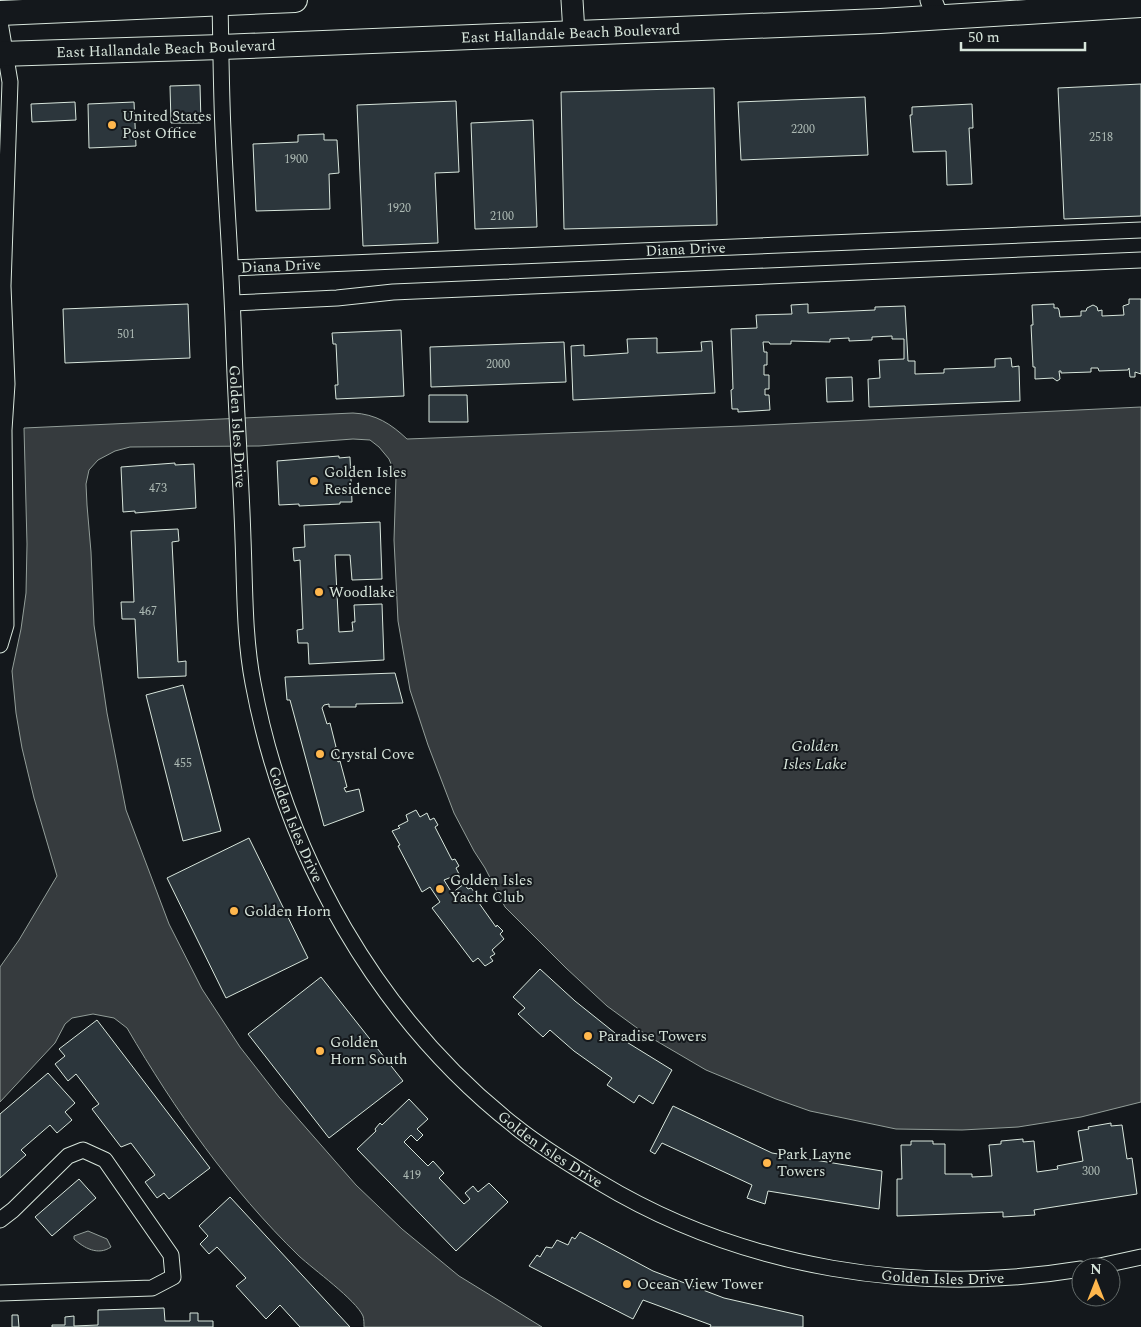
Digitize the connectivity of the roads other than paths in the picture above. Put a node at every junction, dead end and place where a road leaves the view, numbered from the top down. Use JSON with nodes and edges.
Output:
{"nodes":[{"id":1,"x":295,"y":0,"type":"edge"},
{"id":2,"x":572,"y":0,"type":"edge"},
{"id":3,"x":220,"y":3,"type":"junction"},
{"id":4,"x":1141,"y":5,"type":"edge"},
{"id":5,"x":938,"y":6,"type":"edge"},
{"id":6,"x":0,"y":13,"type":"edge"},
{"id":7,"x":0,"y":22,"type":"edge"},
{"id":8,"x":574,"y":33,"type":"junction"},
{"id":9,"x":221,"y":47,"type":"junction"},
{"id":10,"x":3,"y":54,"type":"edge"},
{"id":11,"x":1141,"y":230,"type":"edge"},
{"id":12,"x":1141,"y":260,"type":"edge"},
{"id":13,"x":231,"y":268,"type":"junction"},
{"id":14,"x":233,"y":303,"type":"junction"},
{"id":15,"x":3,"y":513,"type":"edge"},
{"id":16,"x":0,"y":645,"type":"edge"},
{"id":17,"x":0,"y":1220,"type":"edge"},
{"id":18,"x":1141,"y":1257,"type":"edge"},
{"id":19,"x":1121,"y":1261,"type":"edge"},
{"id":20,"x":1071,"y":1271,"type":"edge"},
{"id":21,"x":0,"y":1293,"type":"edge"}],
"edges":[{"from":1,"to":3,"type":"main road"},
{"from":2,"to":8,"type":"street"},
{"from":3,"to":6,"type":"main road"},
{"from":3,"to":9,"type":"street","name":"Golden Isles Drive"},
{"from":4,"to":5,"type":"main road","name":"East Hallandale Beach Boulevard"},
{"from":5,"to":8,"type":"main road","name":"East Hallandale Beach Boulevard"},
{"from":7,"to":10,"type":"street"},
{"from":8,"to":9,"type":"main road","name":"East Hallandale Beach Boulevard"},
{"from":9,"to":10,"type":"main road","name":"East Hallandale Beach Boulevard"},
{"from":9,"to":13,"type":"street","name":"Golden Isles Drive"},
{"from":10,"to":15,"type":"street"},
{"from":11,"to":13,"type":"street","name":"Diana Drive"},
{"from":12,"to":14,"type":"street","name":"Diana Drive"},
{"from":13,"to":14,"type":"street","name":"Golden Isles Drive"},
{"from":14,"to":20,"type":"street","name":"Golden Isles Drive"},
{"from":15,"to":16,"type":"street"},
{"from":17,"to":21,"type":"street"},
{"from":18,"to":19,"type":"street"}]}
